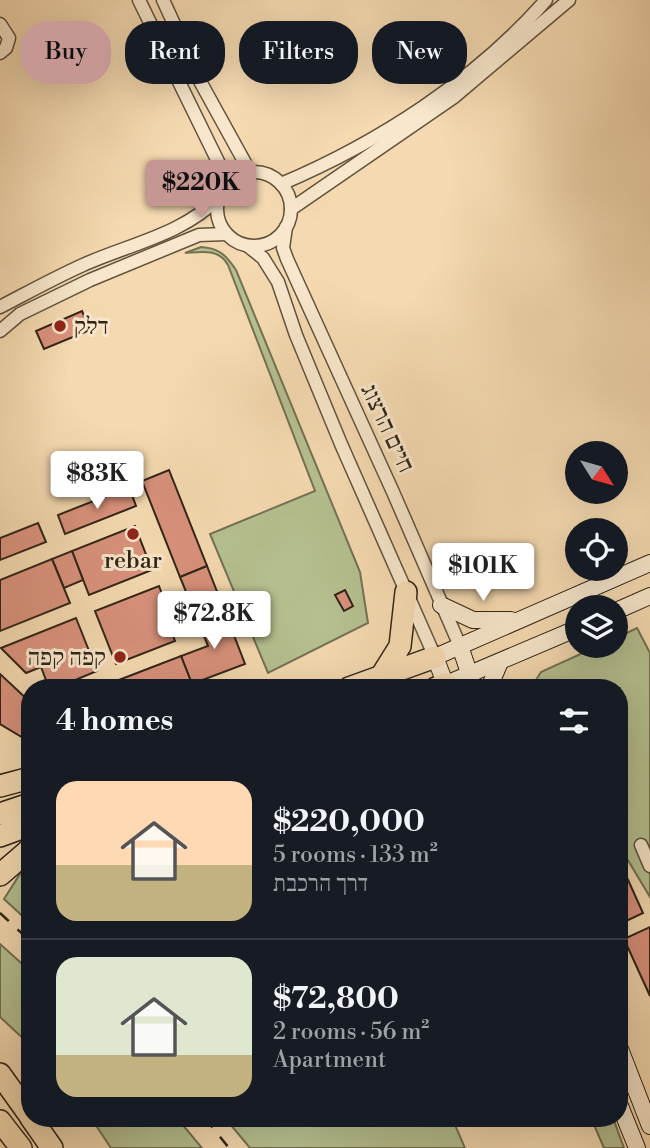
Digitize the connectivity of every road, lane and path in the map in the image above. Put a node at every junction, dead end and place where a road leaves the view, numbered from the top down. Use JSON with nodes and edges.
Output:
{"nodes":[{"id":1,"x":139,"y":0,"type":"edge"},
{"id":2,"x":163,"y":0,"type":"edge"},
{"id":3,"x":546,"y":0,"type":"edge"},
{"id":4,"x":569,"y":0,"type":"edge"},
{"id":5,"x":0,"y":24,"type":"edge"},
{"id":6,"x":0,"y":53,"type":"edge"},
{"id":7,"x":250,"y":172,"type":"junction"},
{"id":8,"x":228,"y":182,"type":"junction"},
{"id":9,"x":281,"y":184,"type":"junction"},
{"id":10,"x":218,"y":198,"type":"junction"},
{"id":11,"x":291,"y":209,"type":"junction"},
{"id":12,"x":286,"y":227,"type":"junction"},
{"id":13,"x":226,"y":234,"type":"junction"},
{"id":14,"x":248,"y":246,"type":"junction"},
{"id":15,"x":0,"y":307,"type":"edge"},
{"id":16,"x":0,"y":331,"type":"edge"},
{"id":17,"x":650,"y":563,"type":"edge"},
{"id":18,"x":407,"y":592,"type":"junction"},
{"id":19,"x":650,"y":596,"type":"edge"},
{"id":20,"x":441,"y":605,"type":"junction"},
{"id":21,"x":628,"y":606,"type":"edge"},
{"id":22,"x":521,"y":620,"type":"junction"},
{"id":23,"x":565,"y":634,"type":"edge"},
{"id":24,"x":460,"y":646,"type":"junction"},
{"id":25,"x":435,"y":657,"type":"junction"},
{"id":26,"x":500,"y":662,"type":"junction"},
{"id":27,"x":380,"y":678,"type":"junction"},
{"id":28,"x":377,"y":679,"type":"edge"},
{"id":29,"x":441,"y":679,"type":"edge"},
{"id":30,"x":471,"y":679,"type":"edge"},
{"id":31,"x":475,"y":679,"type":"edge"},
{"id":32,"x":493,"y":679,"type":"edge"},
{"id":33,"x":21,"y":780,"type":"edge"},
{"id":34,"x":0,"y":786,"type":"edge"},
{"id":35,"x":21,"y":807,"type":"edge"},
{"id":36,"x":0,"y":814,"type":"edge"},
{"id":37,"x":21,"y":828,"type":"edge"},
{"id":38,"x":0,"y":836,"type":"edge"},
{"id":39,"x":641,"y":845,"type":"dead end"},
{"id":40,"x":21,"y":857,"type":"edge"},
{"id":41,"x":650,"y":866,"type":"edge"},
{"id":42,"x":0,"y":875,"type":"edge"},
{"id":43,"x":628,"y":1070,"type":"edge"},
{"id":44,"x":0,"y":1074,"type":"edge"},
{"id":45,"x":21,"y":1104,"type":"edge"},
{"id":46,"x":0,"y":1121,"type":"edge"},
{"id":47,"x":650,"y":1126,"type":"edge"},
{"id":48,"x":37,"y":1127,"type":"edge"},
{"id":49,"x":628,"y":1127,"type":"edge"},
{"id":50,"x":21,"y":1148,"type":"edge"},
{"id":51,"x":52,"y":1148,"type":"edge"},
{"id":52,"x":636,"y":1148,"type":"edge"}],
"edges":[{"from":1,"to":8,"type":"street"},
{"from":2,"to":7,"type":"street"},
{"from":3,"to":9,"type":"street"},
{"from":4,"to":11,"type":"street"},
{"from":5,"to":6,"type":"street"},
{"from":7,"to":8,"type":"street"},
{"from":7,"to":9,"type":"street"},
{"from":8,"to":10,"type":"street"},
{"from":9,"to":11,"type":"street"},
{"from":10,"to":13,"type":"street"},
{"from":10,"to":15,"type":"street"},
{"from":11,"to":12,"type":"street"},
{"from":12,"to":14,"type":"street"},
{"from":12,"to":20,"type":"street","name":"חיים הרצוג"},
{"from":13,"to":14,"type":"street"},
{"from":13,"to":16,"type":"street"},
{"from":14,"to":18,"type":"street","name":"חיים הרצוג"},
{"from":17,"to":22,"type":"main road"},
{"from":18,"to":25,"type":"street","name":"חיים הרצוג"},
{"from":18,"to":27,"type":"highway"},
{"from":19,"to":21,"type":"main road"},
{"from":20,"to":22,"type":"main road"},
{"from":20,"to":24,"type":"street","name":"חיים הרצוג"},
{"from":22,"to":24,"type":"main road"},
{"from":23,"to":26,"type":"main road"},
{"from":24,"to":25,"type":"main road"},
{"from":24,"to":30,"type":"main road"},
{"from":25,"to":27,"type":"highway"},
{"from":25,"to":29,"type":"main road"},
{"from":26,"to":31,"type":"main road"},
{"from":26,"to":32,"type":"main road"},
{"from":27,"to":28,"type":"highway"},
{"from":33,"to":34,"type":"highway"},
{"from":35,"to":36,"type":"highway"},
{"from":37,"to":38,"type":"highway"},
{"from":39,"to":41,"type":"street"},
{"from":40,"to":42,"type":"highway"},
{"from":43,"to":47,"type":"main road"},
{"from":44,"to":45,"type":"highway"},
{"from":46,"to":50,"type":"highway"},
{"from":48,"to":51,"type":"highway"},
{"from":49,"to":52,"type":"main road"}]}
